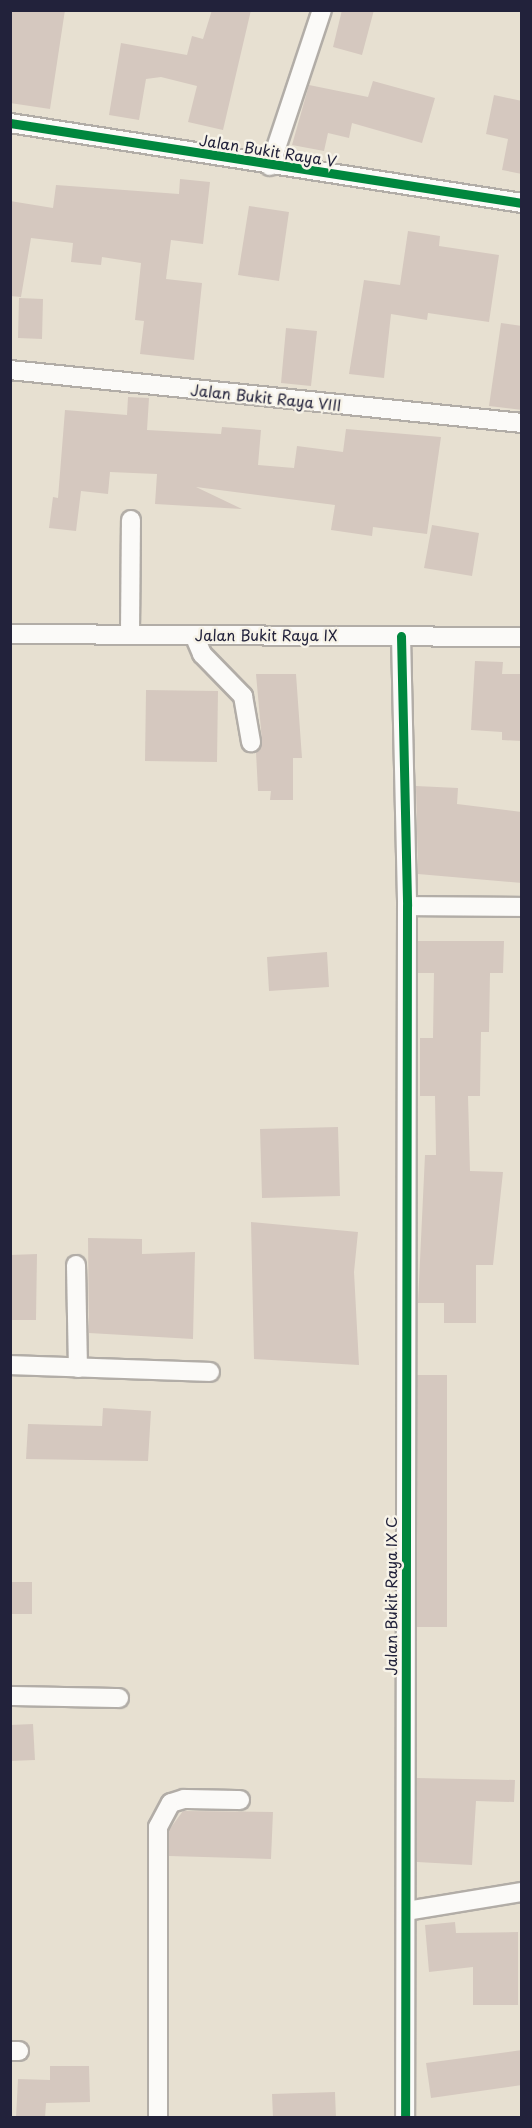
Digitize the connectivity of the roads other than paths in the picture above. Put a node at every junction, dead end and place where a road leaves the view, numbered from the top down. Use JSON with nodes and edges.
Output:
{"nodes":[{"id":1,"x":322,"y":10,"type":"edge"},
{"id":2,"x":10,"y":123,"type":"edge"},
{"id":3,"x":270,"y":166,"type":"junction"},
{"id":4,"x":522,"y":203,"type":"edge"},
{"id":5,"x":10,"y":370,"type":"edge"},
{"id":6,"x":522,"y":423,"type":"edge"},
{"id":7,"x":131,"y":520,"type":"dead end"},
{"id":8,"x":130,"y":632,"type":"junction"},
{"id":9,"x":10,"y":634,"type":"edge"},
{"id":10,"x":194,"y":635,"type":"junction"},
{"id":11,"x":401,"y":636,"type":"junction"},
{"id":12,"x":522,"y":637,"type":"edge"},
{"id":13,"x":251,"y":742,"type":"dead end"},
{"id":14,"x":407,"y":906,"type":"junction"},
{"id":15,"x":522,"y":907,"type":"edge"},
{"id":16,"x":76,"y":1265,"type":"dead end"},
{"id":17,"x":10,"y":1365,"type":"edge"},
{"id":18,"x":78,"y":1368,"type":"junction"},
{"id":19,"x":210,"y":1372,"type":"dead end"},
{"id":20,"x":10,"y":1696,"type":"edge"},
{"id":21,"x":119,"y":1698,"type":"dead end"},
{"id":22,"x":240,"y":1800,"type":"dead end"},
{"id":23,"x":522,"y":1892,"type":"edge"},
{"id":24,"x":407,"y":1911,"type":"junction"},
{"id":25,"x":158,"y":2118,"type":"edge"},
{"id":26,"x":405,"y":2118,"type":"edge"}],
"edges":[{"from":1,"to":3,"type":"street"},
{"from":2,"to":3,"type":"street","name":"Jalan Bukit Raya V"},
{"from":3,"to":4,"type":"street","name":"Jalan Bukit Raya V"},
{"from":5,"to":6,"type":"street","name":"Jalan Bukit Raya VIII"},
{"from":7,"to":8,"type":"street"},
{"from":8,"to":9,"type":"street","name":"Jalan Bukit Raya IX"},
{"from":8,"to":10,"type":"street","name":"Jalan Bukit Raya IX"},
{"from":10,"to":11,"type":"street","name":"Jalan Bukit Raya IX"},
{"from":10,"to":13,"type":"street"},
{"from":11,"to":12,"type":"street","name":"Jalan Bukit Raya IX"},
{"from":11,"to":14,"type":"street","name":"Jalan Bukit Raya IX C"},
{"from":14,"to":15,"type":"street"},
{"from":14,"to":24,"type":"street","name":"Jalan Bukit Raya IX C"},
{"from":16,"to":18,"type":"street"},
{"from":17,"to":18,"type":"street"},
{"from":18,"to":19,"type":"street"},
{"from":20,"to":21,"type":"street"},
{"from":22,"to":25,"type":"street"},
{"from":23,"to":24,"type":"street"},
{"from":24,"to":26,"type":"street","name":"Jalan Bukit Raya IX C"}]}
